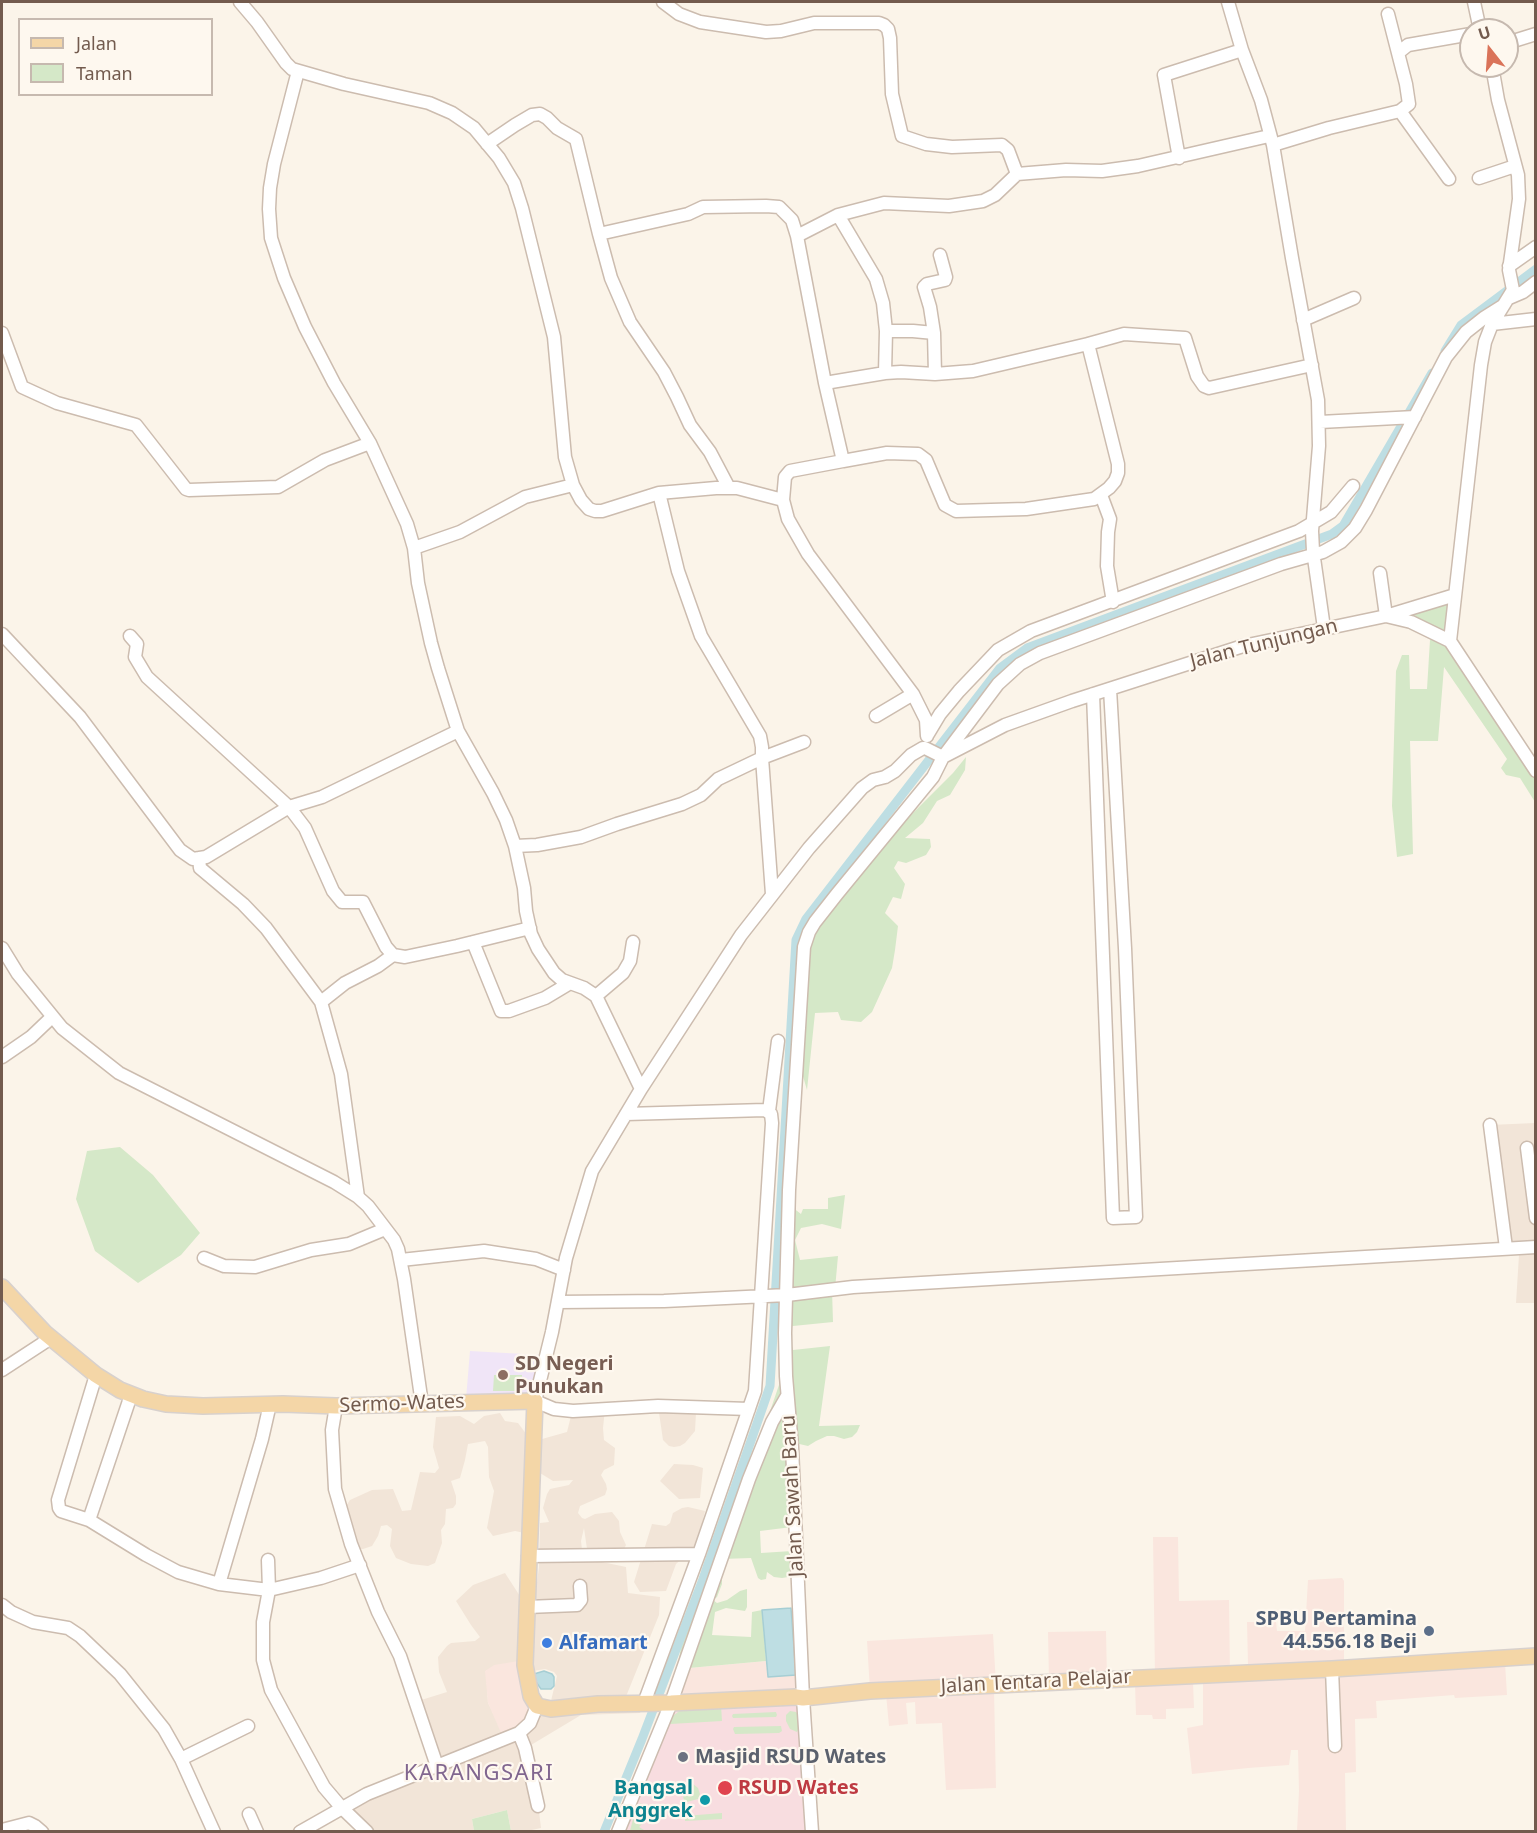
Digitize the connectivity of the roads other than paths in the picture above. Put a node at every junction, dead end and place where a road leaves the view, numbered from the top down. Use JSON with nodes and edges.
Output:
{"nodes":[{"id":1,"x":240,"y":2,"type":"edge"},
{"id":2,"x":663,"y":2,"type":"edge"},
{"id":3,"x":1228,"y":2,"type":"edge"},
{"id":4,"x":1474,"y":2,"type":"edge"},
{"id":5,"x":1388,"y":14,"type":"dead end"},
{"id":6,"x":1477,"y":18,"type":"edge"},
{"id":7,"x":1536,"y":34,"type":"edge"},
{"id":8,"x":1459,"y":36,"type":"edge"},
{"id":9,"x":1519,"y":39,"type":"edge"},
{"id":10,"x":1242,"y":50,"type":"junction"},
{"id":11,"x":1398,"y":53,"type":"junction"},
{"id":12,"x":298,"y":71,"type":"junction"},
{"id":13,"x":1494,"y":78,"type":"edge"},
{"id":14,"x":1400,"y":111,"type":"junction"},
{"id":15,"x":1271,"y":141,"type":"junction"},
{"id":16,"x":488,"y":144,"type":"junction"},
{"id":17,"x":1179,"y":158,"type":"junction"},
{"id":18,"x":1515,"y":166,"type":"junction"},
{"id":19,"x":1017,"y":174,"type":"junction"},
{"id":20,"x":1479,"y":178,"type":"dead end"},
{"id":21,"x":1449,"y":179,"type":"dead end"},
{"id":22,"x":838,"y":215,"type":"junction"},
{"id":23,"x":599,"y":234,"type":"junction"},
{"id":24,"x":797,"y":236,"type":"junction"},
{"id":25,"x":1536,"y":248,"type":"edge"},
{"id":26,"x":940,"y":255,"type":"dead end"},
{"id":27,"x":1536,"y":282,"type":"edge"},
{"id":28,"x":1509,"y":287,"type":"junction"},
{"id":29,"x":1354,"y":298,"type":"dead end"},
{"id":30,"x":1536,"y":318,"type":"edge"},
{"id":31,"x":1303,"y":320,"type":"junction"},
{"id":32,"x":1492,"y":324,"type":"junction"},
{"id":33,"x":886,"y":331,"type":"junction"},
{"id":34,"x":2,"y":333,"type":"edge"},
{"id":35,"x":934,"y":333,"type":"junction"},
{"id":36,"x":1088,"y":344,"type":"junction"},
{"id":37,"x":1312,"y":365,"type":"junction"},
{"id":38,"x":885,"y":373,"type":"junction"},
{"id":39,"x":935,"y":374,"type":"junction"},
{"id":40,"x":825,"y":383,"type":"junction"},
{"id":41,"x":1412,"y":417,"type":"junction"},
{"id":42,"x":1320,"y":422,"type":"junction"},
{"id":43,"x":370,"y":443,"type":"junction"},
{"id":44,"x":843,"y":461,"type":"junction"},
{"id":45,"x":573,"y":485,"type":"junction"},
{"id":46,"x":1353,"y":486,"type":"dead end"},
{"id":47,"x":729,"y":488,"type":"junction"},
{"id":48,"x":659,"y":493,"type":"junction"},
{"id":49,"x":1101,"y":495,"type":"junction"},
{"id":50,"x":783,"y":500,"type":"junction"},
{"id":51,"x":1312,"y":527,"type":"junction"},
{"id":52,"x":414,"y":548,"type":"junction"},
{"id":53,"x":1314,"y":553,"type":"junction"},
{"id":54,"x":1380,"y":573,"type":"dead end"},
{"id":55,"x":1455,"y":595,"type":"junction"},
{"id":56,"x":1113,"y":602,"type":"junction"},
{"id":57,"x":1386,"y":616,"type":"junction"},
{"id":58,"x":1324,"y":628,"type":"junction"},
{"id":59,"x":2,"y":634,"type":"edge"},
{"id":60,"x":130,"y":636,"type":"dead end"},
{"id":61,"x":1450,"y":641,"type":"junction"},
{"id":62,"x":1110,"y":688,"type":"junction"},
{"id":63,"x":913,"y":694,"type":"junction"},
{"id":64,"x":1093,"y":694,"type":"junction"},
{"id":65,"x":876,"y":716,"type":"dead end"},
{"id":66,"x":458,"y":731,"type":"junction"},
{"id":67,"x":928,"y":734,"type":"junction"},
{"id":68,"x":804,"y":742,"type":"dead end"},
{"id":69,"x":932,"y":752,"type":"junction"},
{"id":70,"x":762,"y":758,"type":"junction"},
{"id":71,"x":1536,"y":771,"type":"edge"},
{"id":72,"x":289,"y":807,"type":"junction"},
{"id":73,"x":515,"y":846,"type":"junction"},
{"id":74,"x":199,"y":858,"type":"junction"},
{"id":75,"x":772,"y":894,"type":"junction"},
{"id":76,"x":530,"y":928,"type":"junction"},
{"id":77,"x":473,"y":942,"type":"junction"},
{"id":78,"x":633,"y":942,"type":"dead end"},
{"id":79,"x":2,"y":948,"type":"edge"},
{"id":80,"x":393,"y":955,"type":"junction"},
{"id":81,"x":570,"y":983,"type":"junction"},
{"id":82,"x":596,"y":996,"type":"junction"},
{"id":83,"x":321,"y":1002,"type":"junction"},
{"id":84,"x":52,"y":1017,"type":"junction"},
{"id":85,"x":778,"y":1041,"type":"dead end"},
{"id":86,"x":2,"y":1058,"type":"edge"},
{"id":87,"x":1130,"y":1069,"type":"junction"},
{"id":88,"x":1107,"y":1070,"type":"junction"},
{"id":89,"x":641,"y":1089,"type":"junction"},
{"id":90,"x":769,"y":1111,"type":"junction"},
{"id":91,"x":626,"y":1114,"type":"junction"},
{"id":92,"x":1490,"y":1125,"type":"dead end"},
{"id":93,"x":1527,"y":1148,"type":"edge"},
{"id":94,"x":358,"y":1197,"type":"junction"},
{"id":95,"x":1536,"y":1218,"type":"edge"},
{"id":96,"x":385,"y":1229,"type":"junction"},
{"id":97,"x":1536,"y":1246,"type":"edge"},
{"id":98,"x":1506,"y":1248,"type":"junction"},
{"id":99,"x":204,"y":1258,"type":"dead end"},
{"id":100,"x":401,"y":1260,"type":"junction"},
{"id":101,"x":564,"y":1270,"type":"junction"},
{"id":102,"x":2,"y":1287,"type":"edge"},
{"id":103,"x":783,"y":1295,"type":"junction"},
{"id":104,"x":763,"y":1296,"type":"junction"},
{"id":105,"x":558,"y":1302,"type":"junction"},
{"id":106,"x":51,"y":1338,"type":"junction"},
{"id":107,"x":2,"y":1370,"type":"edge"},
{"id":108,"x":96,"y":1375,"type":"junction"},
{"id":109,"x":131,"y":1395,"type":"junction"},
{"id":110,"x":787,"y":1396,"type":"junction"},
{"id":111,"x":535,"y":1401,"type":"junction"},
{"id":112,"x":270,"y":1404,"type":"junction"},
{"id":113,"x":422,"y":1404,"type":"junction"},
{"id":114,"x":336,"y":1406,"type":"junction"},
{"id":115,"x":749,"y":1409,"type":"junction"},
{"id":116,"x":730,"y":1472,"type":"junction"},
{"id":117,"x":746,"y":1478,"type":"junction"},
{"id":118,"x":89,"y":1520,"type":"junction"},
{"id":119,"x":699,"y":1554,"type":"junction"},
{"id":120,"x":528,"y":1556,"type":"junction"},
{"id":121,"x":268,"y":1560,"type":"dead end"},
{"id":122,"x":360,"y":1565,"type":"junction"},
{"id":123,"x":702,"y":1579,"type":"junction"},
{"id":124,"x":219,"y":1584,"type":"junction"},
{"id":125,"x":580,"y":1586,"type":"dead end"},
{"id":126,"x":269,"y":1590,"type":"junction"},
{"id":127,"x":2,"y":1605,"type":"edge"},
{"id":128,"x":527,"y":1607,"type":"junction"},
{"id":129,"x":1536,"y":1656,"type":"edge"},
{"id":130,"x":1332,"y":1669,"type":"junction"},
{"id":131,"x":803,"y":1698,"type":"junction"},
{"id":132,"x":656,"y":1703,"type":"junction"},
{"id":133,"x":537,"y":1706,"type":"junction"},
{"id":134,"x":248,"y":1726,"type":"dead end"},
{"id":135,"x":519,"y":1733,"type":"junction"},
{"id":136,"x":1335,"y":1746,"type":"dead end"},
{"id":137,"x":181,"y":1759,"type":"junction"},
{"id":138,"x":436,"y":1767,"type":"junction"},
{"id":139,"x":538,"y":1806,"type":"dead end"},
{"id":140,"x":341,"y":1807,"type":"junction"},
{"id":141,"x":249,"y":1814,"type":"dead end"},
{"id":142,"x":2,"y":1830,"type":"edge"},
{"id":143,"x":42,"y":1832,"type":"edge"},
{"id":144,"x":214,"y":1832,"type":"edge"},
{"id":145,"x":257,"y":1832,"type":"edge"},
{"id":146,"x":300,"y":1832,"type":"edge"},
{"id":147,"x":367,"y":1832,"type":"edge"},
{"id":148,"x":618,"y":1832,"type":"edge"},
{"id":149,"x":813,"y":1832,"type":"edge"}],
"edges":[{"from":1,"to":12,"type":"street"},
{"from":2,"to":19,"type":"street"},
{"from":3,"to":10,"type":"street"},
{"from":4,"to":6,"type":"street"},
{"from":5,"to":11,"type":"street"},
{"from":7,"to":9,"type":"street"},
{"from":8,"to":11,"type":"street"},
{"from":10,"to":15,"type":"street"},
{"from":10,"to":17,"type":"street"},
{"from":11,"to":14,"type":"street"},
{"from":12,"to":16,"type":"street"},
{"from":12,"to":43,"type":"street"},
{"from":13,"to":18,"type":"street"},
{"from":14,"to":15,"type":"street"},
{"from":14,"to":21,"type":"street"},
{"from":15,"to":17,"type":"street"},
{"from":15,"to":31,"type":"street"},
{"from":16,"to":23,"type":"street"},
{"from":16,"to":45,"type":"street"},
{"from":17,"to":19,"type":"street"},
{"from":18,"to":20,"type":"street"},
{"from":18,"to":28,"type":"street"},
{"from":19,"to":22,"type":"street"},
{"from":22,"to":24,"type":"street"},
{"from":22,"to":33,"type":"street"},
{"from":23,"to":24,"type":"street"},
{"from":23,"to":47,"type":"street"},
{"from":24,"to":40,"type":"street"},
{"from":25,"to":28,"type":"street"},
{"from":26,"to":35,"type":"street"},
{"from":27,"to":28,"type":"street"},
{"from":28,"to":32,"type":"street"},
{"from":28,"to":41,"type":"street"},
{"from":29,"to":31,"type":"street"},
{"from":30,"to":32,"type":"street"},
{"from":31,"to":37,"type":"street"},
{"from":32,"to":55,"type":"street"},
{"from":33,"to":35,"type":"street"},
{"from":33,"to":38,"type":"street"},
{"from":34,"to":43,"type":"street"},
{"from":35,"to":39,"type":"street"},
{"from":36,"to":37,"type":"street"},
{"from":36,"to":39,"type":"street"},
{"from":36,"to":49,"type":"street"},
{"from":37,"to":42,"type":"street"},
{"from":38,"to":39,"type":"street"},
{"from":38,"to":40,"type":"street"},
{"from":40,"to":44,"type":"street"},
{"from":41,"to":42,"type":"street"},
{"from":41,"to":53,"type":"street"},
{"from":42,"to":51,"type":"street"},
{"from":43,"to":52,"type":"street"},
{"from":44,"to":49,"type":"street"},
{"from":44,"to":50,"type":"street"},
{"from":45,"to":48,"type":"street"},
{"from":45,"to":52,"type":"street"},
{"from":46,"to":51,"type":"street"},
{"from":47,"to":48,"type":"street"},
{"from":47,"to":50,"type":"street"},
{"from":48,"to":70,"type":"street"},
{"from":49,"to":56,"type":"street"},
{"from":50,"to":63,"type":"street"},
{"from":51,"to":53,"type":"street"},
{"from":51,"to":56,"type":"street"},
{"from":52,"to":66,"type":"street"},
{"from":53,"to":58,"type":"street"},
{"from":53,"to":69,"type":"street"},
{"from":54,"to":57,"type":"street"},
{"from":55,"to":57,"type":"street"},
{"from":55,"to":61,"type":"street"},
{"from":56,"to":67,"type":"street"},
{"from":57,"to":58,"type":"street","name":"Jalan Tunjungan"},
{"from":57,"to":61,"type":"street","name":"Jalan Tunjungan"},
{"from":58,"to":62,"type":"street","name":"Jalan Tunjungan"},
{"from":59,"to":74,"type":"street"},
{"from":60,"to":72,"type":"street"},
{"from":61,"to":71,"type":"street","name":"Jalan Tunjungan"},
{"from":62,"to":64,"type":"street","name":"Jalan Tunjungan"},
{"from":62,"to":87,"type":"street"},
{"from":63,"to":65,"type":"street"},
{"from":63,"to":67,"type":"street"},
{"from":64,"to":69,"type":"street","name":"Jalan Tunjungan"},
{"from":64,"to":88,"type":"street"},
{"from":66,"to":72,"type":"street"},
{"from":66,"to":73,"type":"street"},
{"from":67,"to":69,"type":"street"},
{"from":68,"to":70,"type":"street"},
{"from":69,"to":75,"type":"street"},
{"from":69,"to":103,"type":"street","name":"Jalan Sawah Baru"},
{"from":70,"to":73,"type":"street"},
{"from":70,"to":75,"type":"street"},
{"from":72,"to":74,"type":"street"},
{"from":72,"to":80,"type":"street"},
{"from":73,"to":76,"type":"street"},
{"from":74,"to":83,"type":"street"},
{"from":75,"to":89,"type":"street"},
{"from":76,"to":77,"type":"street"},
{"from":76,"to":81,"type":"street"},
{"from":77,"to":80,"type":"street"},
{"from":77,"to":81,"type":"street"},
{"from":78,"to":82,"type":"street"},
{"from":79,"to":84,"type":"street"},
{"from":80,"to":83,"type":"street"},
{"from":81,"to":82,"type":"street"},
{"from":82,"to":89,"type":"street"},
{"from":83,"to":94,"type":"street"},
{"from":84,"to":86,"type":"street"},
{"from":84,"to":94,"type":"street"},
{"from":85,"to":90,"type":"street"},
{"from":87,"to":88,"type":"street"},
{"from":87,"to":88,"type":"street"},
{"from":89,"to":91,"type":"street"},
{"from":90,"to":91,"type":"street"},
{"from":90,"to":104,"type":"street"},
{"from":91,"to":101,"type":"street"},
{"from":92,"to":98,"type":"street"},
{"from":93,"to":95,"type":"street"},
{"from":94,"to":96,"type":"street"},
{"from":96,"to":99,"type":"street"},
{"from":96,"to":100,"type":"street"},
{"from":97,"to":98,"type":"street"},
{"from":98,"to":103,"type":"street"},
{"from":100,"to":101,"type":"street"},
{"from":100,"to":113,"type":"street"},
{"from":101,"to":105,"type":"street"},
{"from":102,"to":106,"type":"main road","name":"Sermo-Wates"},
{"from":103,"to":104,"type":"street"},
{"from":103,"to":110,"type":"street","name":"Jalan Sawah Baru"},
{"from":104,"to":105,"type":"street"},
{"from":104,"to":115,"type":"street"},
{"from":105,"to":111,"type":"street"},
{"from":106,"to":107,"type":"street"},
{"from":106,"to":108,"type":"main road","name":"Sermo-Wates"},
{"from":108,"to":109,"type":"main road","name":"Sermo-Wates"},
{"from":108,"to":118,"type":"street"},
{"from":109,"to":112,"type":"main road","name":"Sermo-Wates"},
{"from":109,"to":118,"type":"street"},
{"from":110,"to":117,"type":"street"},
{"from":110,"to":131,"type":"street","name":"Jalan Sawah Baru"},
{"from":111,"to":113,"type":"main road","name":"Sermo-Wates"},
{"from":111,"to":115,"type":"street"},
{"from":111,"to":120,"type":"main road"},
{"from":112,"to":114,"type":"main road","name":"Sermo-Wates"},
{"from":112,"to":124,"type":"street"},
{"from":113,"to":114,"type":"main road","name":"Sermo-Wates"},
{"from":114,"to":122,"type":"street"},
{"from":115,"to":116,"type":"street"},
{"from":116,"to":117,"type":"street"},
{"from":116,"to":119,"type":"street"},
{"from":117,"to":123,"type":"street"},
{"from":118,"to":124,"type":"street"},
{"from":119,"to":120,"type":"street"},
{"from":119,"to":123,"type":"street"},
{"from":120,"to":128,"type":"main road"},
{"from":121,"to":126,"type":"street"},
{"from":122,"to":126,"type":"street"},
{"from":122,"to":138,"type":"street"},
{"from":123,"to":132,"type":"street"},
{"from":123,"to":132,"type":"street"},
{"from":124,"to":126,"type":"street"},
{"from":125,"to":128,"type":"street"},
{"from":126,"to":140,"type":"street"},
{"from":127,"to":137,"type":"street"},
{"from":128,"to":133,"type":"main road"},
{"from":129,"to":130,"type":"main road","name":"Jalan Tentara Pelajar"},
{"from":130,"to":131,"type":"main road","name":"Jalan Tentara Pelajar"},
{"from":130,"to":136,"type":"street"},
{"from":131,"to":132,"type":"main road","name":"Jalan Tentara Pelajar"},
{"from":131,"to":149,"type":"street","name":"Jalan Sawah Baru"},
{"from":132,"to":133,"type":"main road","name":"Jalan Tentara Pelajar"},
{"from":132,"to":148,"type":"street"},
{"from":133,"to":135,"type":"street"},
{"from":134,"to":137,"type":"street"},
{"from":135,"to":138,"type":"street"},
{"from":135,"to":139,"type":"street"},
{"from":137,"to":144,"type":"street"},
{"from":138,"to":140,"type":"street"},
{"from":140,"to":146,"type":"street"},
{"from":140,"to":147,"type":"street"},
{"from":141,"to":145,"type":"street"},
{"from":142,"to":143,"type":"street"}]}
